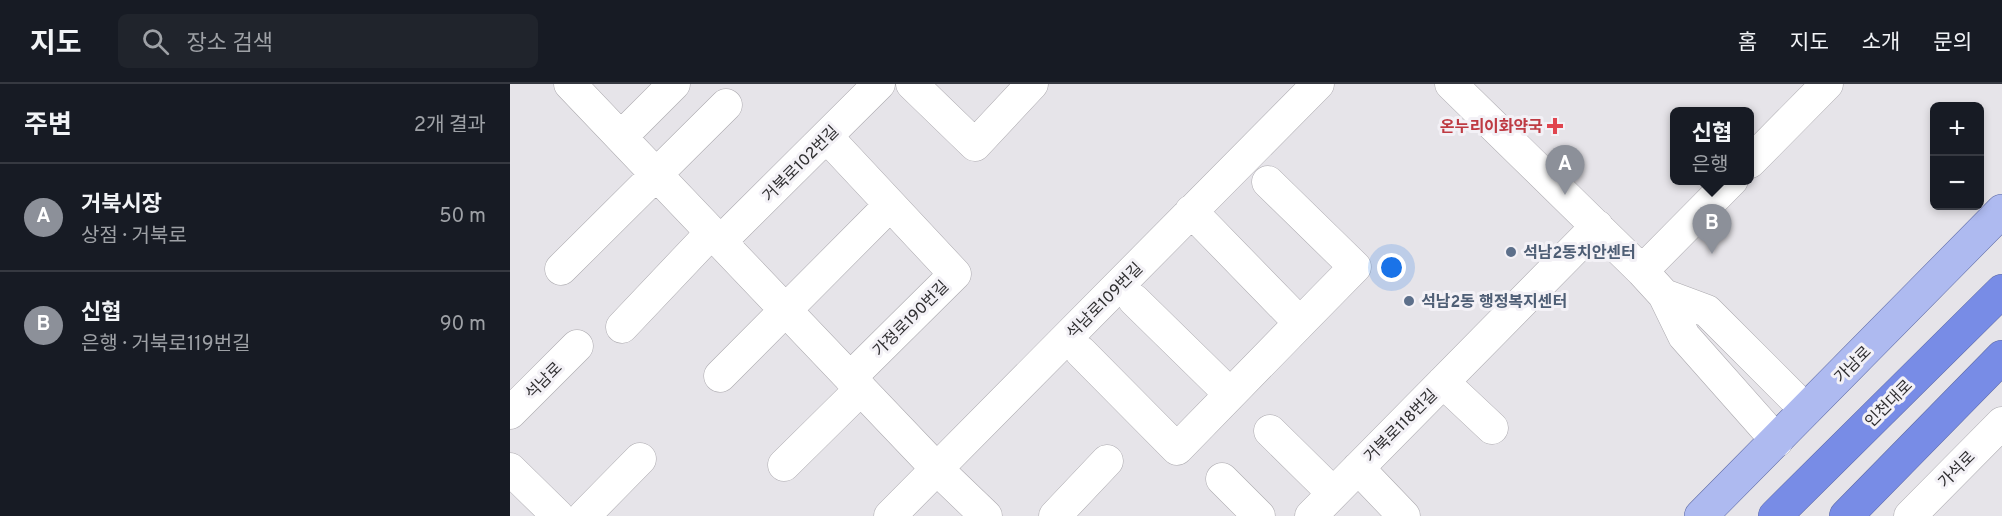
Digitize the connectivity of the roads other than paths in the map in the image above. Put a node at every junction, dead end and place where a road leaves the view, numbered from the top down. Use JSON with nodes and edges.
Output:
{"nodes":[{"id":1,"x":570,"y":84,"type":"edge"},
{"id":2,"x":674,"y":84,"type":"edge"},
{"id":3,"x":912,"y":84,"type":"edge"},
{"id":4,"x":1032,"y":84,"type":"edge"},
{"id":5,"x":1318,"y":84,"type":"edge"},
{"id":6,"x":1451,"y":84,"type":"edge"},
{"id":7,"x":1827,"y":84,"type":"edge"},
{"id":8,"x":861,"y":90,"type":"edge"},
{"id":9,"x":726,"y":105,"type":"dead end"},
{"id":10,"x":621,"y":137,"type":"junction"},
{"id":11,"x":826,"y":137,"type":"junction"},
{"id":12,"x":1754,"y":157,"type":"edge"},
{"id":13,"x":655,"y":175,"type":"junction"},
{"id":14,"x":1268,"y":182,"type":"dead end"},
{"id":15,"x":1727,"y":185,"type":"edge"},
{"id":16,"x":890,"y":205,"type":"junction"},
{"id":17,"x":1191,"y":211,"type":"junction"},
{"id":18,"x":2002,"y":211,"type":"edge"},
{"id":19,"x":1597,"y":226,"type":"junction"},
{"id":20,"x":716,"y":237,"type":"junction"},
{"id":21,"x":561,"y":269,"type":"dead end"},
{"id":22,"x":1642,"y":271,"type":"junction"},
{"id":23,"x":2002,"y":291,"type":"edge"},
{"id":24,"x":1664,"y":295,"type":"junction"},
{"id":25,"x":1134,"y":300,"type":"dead end"},
{"id":26,"x":786,"y":310,"type":"junction"},
{"id":27,"x":1300,"y":323,"type":"junction"},
{"id":28,"x":622,"y":327,"type":"dead end"},
{"id":29,"x":577,"y":346,"type":"dead end"},
{"id":30,"x":1081,"y":352,"type":"dead end"},
{"id":31,"x":2002,"y":357,"type":"edge"},
{"id":32,"x":720,"y":376,"type":"dead end"},
{"id":33,"x":1443,"y":382,"type":"junction"},
{"id":34,"x":855,"y":383,"type":"junction"},
{"id":35,"x":1230,"y":394,"type":"junction"},
{"id":36,"x":1806,"y":410,"type":"junction"},
{"id":37,"x":510,"y":413,"type":"edge"},
{"id":38,"x":2002,"y":423,"type":"edge"},
{"id":39,"x":1492,"y":428,"type":"dead end"},
{"id":40,"x":1270,"y":431,"type":"dead end"},
{"id":41,"x":1777,"y":441,"type":"junction"},
{"id":42,"x":640,"y":459,"type":"dead end"},
{"id":43,"x":1107,"y":461,"type":"dead end"},
{"id":44,"x":784,"y":465,"type":"dead end"},
{"id":45,"x":1358,"y":468,"type":"junction"},
{"id":46,"x":510,"y":469,"type":"edge"},
{"id":47,"x":936,"y":469,"type":"junction"},
{"id":48,"x":1222,"y":479,"type":"dead end"},
{"id":49,"x":1806,"y":484,"type":"junction"},
{"id":50,"x":1334,"y":493,"type":"junction"},
{"id":51,"x":558,"y":516,"type":"edge"},
{"id":52,"x":585,"y":516,"type":"edge"},
{"id":53,"x":890,"y":516,"type":"edge"},
{"id":54,"x":986,"y":516,"type":"edge"},
{"id":55,"x":1055,"y":516,"type":"edge"},
{"id":56,"x":1259,"y":516,"type":"edge"},
{"id":57,"x":1311,"y":516,"type":"edge"},
{"id":58,"x":1404,"y":516,"type":"edge"},
{"id":59,"x":1701,"y":516,"type":"edge"},
{"id":60,"x":1767,"y":516,"type":"edge"},
{"id":61,"x":1775,"y":516,"type":"edge"},
{"id":62,"x":1846,"y":516,"type":"edge"},
{"id":63,"x":1910,"y":516,"type":"edge"}],
"edges":[{"from":1,"to":10,"type":"street"},
{"from":2,"to":10,"type":"street"},
{"from":3,"to":4,"type":"street"},
{"from":5,"to":17,"type":"street","name":"석남로109번길"},
{"from":6,"to":19,"type":"street"},
{"from":7,"to":12,"type":"street"},
{"from":8,"to":11,"type":"street","name":"거북로102번길"},
{"from":9,"to":13,"type":"street"},
{"from":10,"to":13,"type":"street"},
{"from":11,"to":16,"type":"street","name":"가정로190번길"},
{"from":11,"to":20,"type":"street","name":"거북로102번길"},
{"from":13,"to":20,"type":"street"},
{"from":13,"to":21,"type":"street"},
{"from":14,"to":27,"type":"street"},
{"from":15,"to":22,"type":"street"},
{"from":16,"to":26,"type":"street"},
{"from":16,"to":34,"type":"street","name":"가정로190번길"},
{"from":17,"to":27,"type":"street"},
{"from":17,"to":47,"type":"street","name":"석남로109번길"},
{"from":18,"to":36,"type":"main road","name":"가남로"},
{"from":19,"to":22,"type":"street"},
{"from":19,"to":33,"type":"street","name":"거북로118번길"},
{"from":20,"to":26,"type":"street"},
{"from":20,"to":28,"type":"street"},
{"from":22,"to":24,"type":"street"},
{"from":23,"to":49,"type":"highway","name":"인천대로"},
{"from":24,"to":36,"type":"street"},
{"from":24,"to":41,"type":"street"},
{"from":25,"to":35,"type":"street"},
{"from":26,"to":32,"type":"street"},
{"from":26,"to":34,"type":"street"},
{"from":27,"to":35,"type":"street"},
{"from":29,"to":37,"type":"street","name":"석남로"},
{"from":30,"to":35,"type":"street"},
{"from":31,"to":62,"type":"highway"},
{"from":33,"to":39,"type":"street","name":"거북로118번길"},
{"from":33,"to":45,"type":"street","name":"거북로118번길"},
{"from":34,"to":44,"type":"street","name":"가정로190번길"},
{"from":34,"to":47,"type":"street"},
{"from":36,"to":41,"type":"main road","name":"가남로"},
{"from":38,"to":63,"type":"street","name":"가석로"},
{"from":40,"to":50,"type":"street"},
{"from":41,"to":59,"type":"main road","name":"가남로"},
{"from":42,"to":52,"type":"street"},
{"from":43,"to":55,"type":"street"},
{"from":45,"to":50,"type":"street","name":"거북로118번길"},
{"from":45,"to":58,"type":"street","name":"거북로118번길"},
{"from":46,"to":51,"type":"street"},
{"from":47,"to":53,"type":"street","name":"석남로109번길"},
{"from":47,"to":54,"type":"street"},
{"from":48,"to":56,"type":"street"},
{"from":49,"to":60,"type":"highway"},
{"from":49,"to":61,"type":"highway","name":"인천대로"},
{"from":50,"to":57,"type":"street","name":"거북로118번길"}]}
